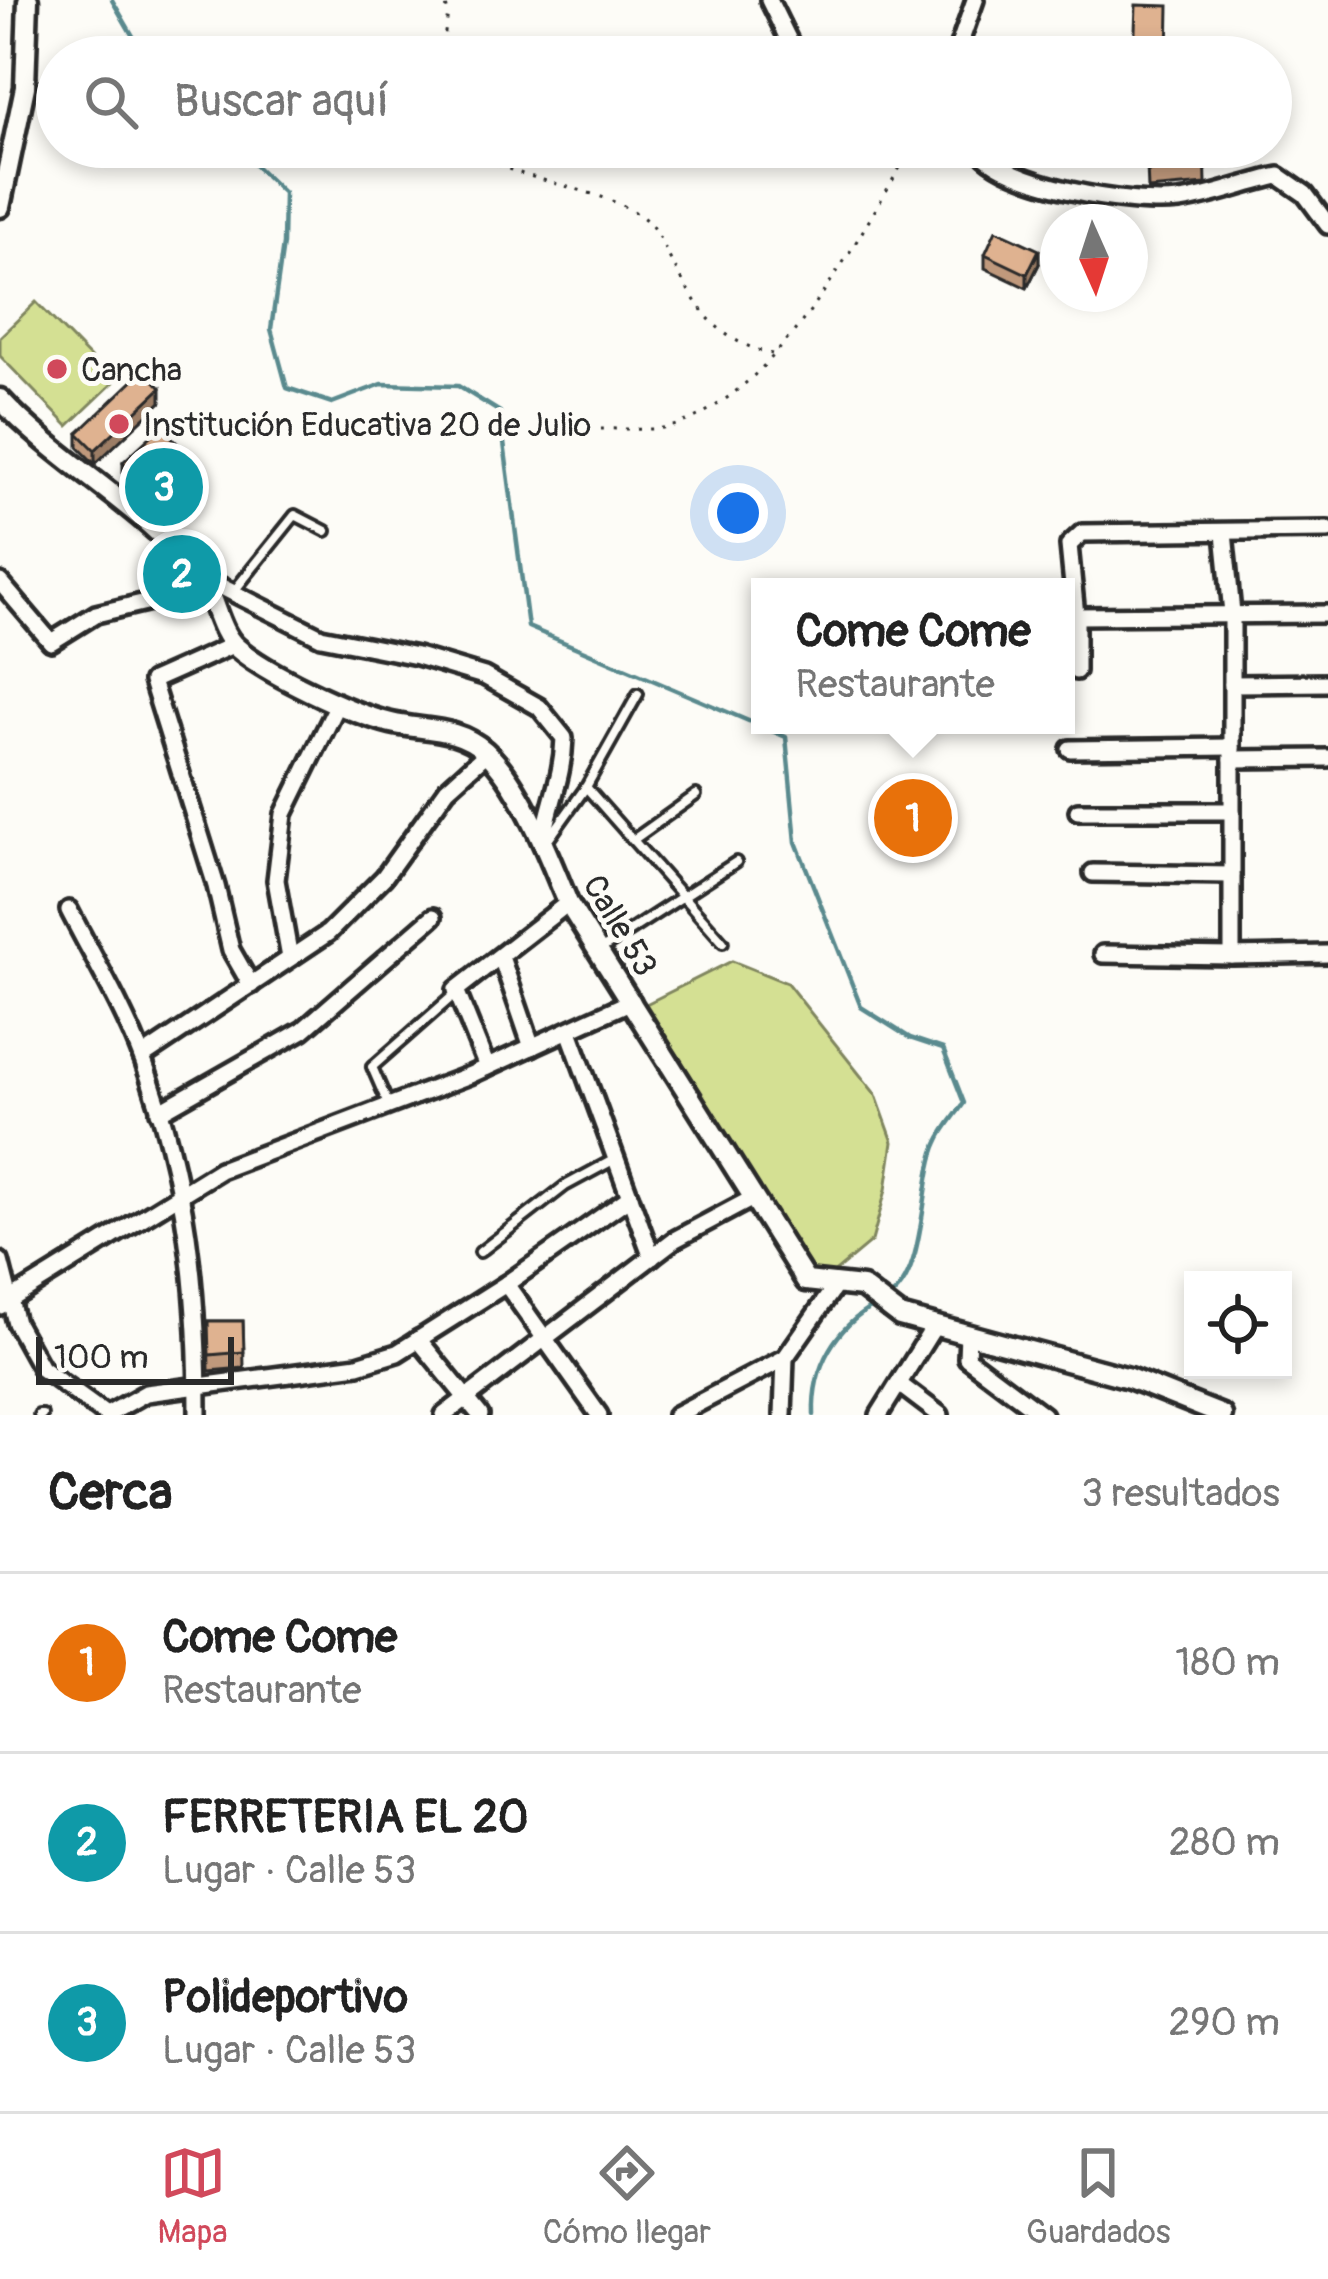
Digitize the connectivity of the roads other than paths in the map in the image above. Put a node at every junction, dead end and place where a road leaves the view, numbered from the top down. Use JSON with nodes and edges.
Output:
{"nodes":[{"id":1,"x":28,"y":0,"type":"edge"},
{"id":2,"x":769,"y":0,"type":"edge"},
{"id":3,"x":975,"y":0,"type":"edge"},
{"id":4,"x":787,"y":36,"type":"edge"},
{"id":5,"x":962,"y":36,"type":"edge"},
{"id":6,"x":1006,"y":168,"type":"edge"},
{"id":7,"x":0,"y":207,"type":"edge"},
{"id":8,"x":1328,"y":225,"type":"edge"},
{"id":9,"x":0,"y":399,"type":"edge"},
{"id":10,"x":1328,"y":530,"type":"edge"},
{"id":11,"x":326,"y":531,"type":"dead end"},
{"id":12,"x":1224,"y":532,"type":"junction"},
{"id":13,"x":200,"y":576,"type":"junction"},
{"id":14,"x":1072,"y":578,"type":"edge"},
{"id":15,"x":0,"y":582,"type":"edge"},
{"id":16,"x":232,"y":592,"type":"junction"},
{"id":17,"x":1075,"y":606,"type":"edge"},
{"id":18,"x":1232,"y":613,"type":"junction"},
{"id":19,"x":1328,"y":614,"type":"edge"},
{"id":20,"x":1076,"y":616,"type":"junction"},
{"id":21,"x":233,"y":645,"type":"junction"},
{"id":22,"x":1076,"y":671,"type":"dead end"},
{"id":23,"x":1328,"y":683,"type":"edge"},
{"id":24,"x":1232,"y":684,"type":"junction"},
{"id":25,"x":638,"y":694,"type":"dead end"},
{"id":26,"x":338,"y":704,"type":"junction"},
{"id":27,"x":1070,"y":749,"type":"dead end"},
{"id":28,"x":487,"y":753,"type":"junction"},
{"id":29,"x":1232,"y":753,"type":"junction"},
{"id":30,"x":1328,"y":758,"type":"edge"},
{"id":31,"x":586,"y":787,"type":"junction"},
{"id":32,"x":696,"y":795,"type":"dead end"},
{"id":33,"x":1078,"y":811,"type":"dead end"},
{"id":34,"x":1232,"y":811,"type":"junction"},
{"id":35,"x":633,"y":840,"type":"junction"},
{"id":36,"x":543,"y":846,"type":"junction"},
{"id":37,"x":736,"y":862,"type":"dead end"},
{"id":38,"x":1093,"y":873,"type":"dead end"},
{"id":39,"x":1232,"y":874,"type":"junction"},
{"id":40,"x":683,"y":897,"type":"junction"},
{"id":41,"x":568,"y":903,"type":"junction"},
{"id":42,"x":69,"y":910,"type":"dead end"},
{"id":43,"x":433,"y":917,"type":"dead end"},
{"id":44,"x":723,"y":942,"type":"dead end"},
{"id":45,"x":598,"y":951,"type":"junction"},
{"id":46,"x":1103,"y":954,"type":"dead end"},
{"id":47,"x":1328,"y":954,"type":"edge"},
{"id":48,"x":1232,"y":956,"type":"junction"},
{"id":49,"x":500,"y":957,"type":"junction"},
{"id":50,"x":290,"y":958,"type":"junction"},
{"id":51,"x":250,"y":985,"type":"junction"},
{"id":52,"x":455,"y":994,"type":"junction"},
{"id":53,"x":632,"y":1001,"type":"junction"},
{"id":54,"x":569,"y":1031,"type":"junction"},
{"id":55,"x":532,"y":1047,"type":"junction"},
{"id":56,"x":142,"y":1057,"type":"junction"},
{"id":57,"x":487,"y":1067,"type":"junction"},
{"id":58,"x":388,"y":1106,"type":"junction"},
{"id":59,"x":159,"y":1112,"type":"junction"},
{"id":60,"x":616,"y":1159,"type":"junction"},
{"id":61,"x":182,"y":1191,"type":"junction"},
{"id":62,"x":630,"y":1197,"type":"junction"},
{"id":63,"x":753,"y":1198,"type":"junction"},
{"id":64,"x":480,"y":1252,"type":"dead end"},
{"id":65,"x":652,"y":1257,"type":"junction"},
{"id":66,"x":0,"y":1262,"type":"edge"},
{"id":67,"x":506,"y":1283,"type":"junction"},
{"id":68,"x":836,"y":1285,"type":"junction"},
{"id":69,"x":6,"y":1303,"type":"edge"},
{"id":70,"x":935,"y":1325,"type":"junction"},
{"id":71,"x":968,"y":1334,"type":"junction"},
{"id":72,"x":546,"y":1337,"type":"junction"},
{"id":73,"x":418,"y":1339,"type":"junction"},
{"id":74,"x":785,"y":1358,"type":"junction"},
{"id":75,"x":898,"y":1384,"type":"junction"},
{"id":76,"x":198,"y":1386,"type":"junction"},
{"id":77,"x":466,"y":1398,"type":"junction"},
{"id":78,"x":1218,"y":1414,"type":"edge"},
{"id":79,"x":107,"y":1415,"type":"edge"},
{"id":80,"x":199,"y":1415,"type":"edge"},
{"id":81,"x":445,"y":1415,"type":"edge"},
{"id":82,"x":480,"y":1415,"type":"edge"},
{"id":83,"x":599,"y":1415,"type":"edge"},
{"id":84,"x":676,"y":1415,"type":"edge"},
{"id":85,"x":783,"y":1415,"type":"edge"},
{"id":86,"x":879,"y":1415,"type":"edge"},
{"id":87,"x":940,"y":1415,"type":"edge"},
{"id":88,"x":1043,"y":1415,"type":"edge"}],
"edges":[{"from":1,"to":7,"type":"street"},
{"from":2,"to":4,"type":"street"},
{"from":3,"to":5,"type":"street"},
{"from":6,"to":8,"type":"street"},
{"from":9,"to":13,"type":"street"},
{"from":10,"to":12,"type":"street"},
{"from":11,"to":16,"type":"lane"},
{"from":12,"to":14,"type":"street"},
{"from":12,"to":18,"type":"street"},
{"from":13,"to":15,"type":"street"},
{"from":13,"to":16,"type":"street"},
{"from":13,"to":21,"type":"street"},
{"from":16,"to":36,"type":"street"},
{"from":17,"to":20,"type":"street"},
{"from":18,"to":19,"type":"street"},
{"from":18,"to":20,"type":"street"},
{"from":18,"to":24,"type":"street"},
{"from":20,"to":22,"type":"street"},
{"from":21,"to":26,"type":"street"},
{"from":21,"to":51,"type":"street"},
{"from":23,"to":24,"type":"street"},
{"from":24,"to":29,"type":"street"},
{"from":25,"to":31,"type":"lane"},
{"from":26,"to":28,"type":"street"},
{"from":26,"to":50,"type":"street"},
{"from":27,"to":29,"type":"street"},
{"from":28,"to":36,"type":"street","name":"Calle 53"},
{"from":28,"to":50,"type":"street"},
{"from":29,"to":30,"type":"street"},
{"from":29,"to":34,"type":"street"},
{"from":31,"to":35,"type":"lane"},
{"from":31,"to":36,"type":"lane"},
{"from":32,"to":35,"type":"lane"},
{"from":33,"to":34,"type":"street"},
{"from":34,"to":39,"type":"street"},
{"from":35,"to":40,"type":"lane"},
{"from":36,"to":41,"type":"street","name":"Calle 53"},
{"from":37,"to":40,"type":"lane"},
{"from":38,"to":39,"type":"street"},
{"from":39,"to":48,"type":"street"},
{"from":40,"to":44,"type":"lane"},
{"from":40,"to":45,"type":"lane"},
{"from":41,"to":45,"type":"street","name":"Calle 53"},
{"from":41,"to":49,"type":"street"},
{"from":42,"to":56,"type":"street"},
{"from":43,"to":59,"type":"street"},
{"from":45,"to":53,"type":"street","name":"Calle 53"},
{"from":46,"to":48,"type":"street"},
{"from":47,"to":48,"type":"street"},
{"from":49,"to":52,"type":"street"},
{"from":49,"to":55,"type":"street"},
{"from":50,"to":51,"type":"street"},
{"from":51,"to":56,"type":"street"},
{"from":52,"to":57,"type":"street"},
{"from":52,"to":58,"type":"lane"},
{"from":53,"to":54,"type":"street"},
{"from":53,"to":63,"type":"street","name":"Calle 53"},
{"from":54,"to":55,"type":"street"},
{"from":54,"to":60,"type":"street"},
{"from":55,"to":57,"type":"street"},
{"from":56,"to":59,"type":"street"},
{"from":57,"to":58,"type":"street"},
{"from":58,"to":61,"type":"street"},
{"from":59,"to":61,"type":"street"},
{"from":60,"to":62,"type":"street"},
{"from":60,"to":64,"type":"lane"},
{"from":61,"to":69,"type":"street"},
{"from":61,"to":76,"type":"street"},
{"from":62,"to":65,"type":"street"},
{"from":62,"to":67,"type":"street"},
{"from":63,"to":65,"type":"street"},
{"from":63,"to":68,"type":"street","name":"Calle 53"},
{"from":65,"to":72,"type":"street"},
{"from":66,"to":69,"type":"street"},
{"from":67,"to":72,"type":"street"},
{"from":67,"to":73,"type":"street"},
{"from":68,"to":70,"type":"street","name":"Calle 53"},
{"from":68,"to":74,"type":"street"},
{"from":69,"to":79,"type":"street"},
{"from":70,"to":71,"type":"street","name":"Calle 53"},
{"from":70,"to":75,"type":"street"},
{"from":71,"to":78,"type":"street","name":"Calle 53"},
{"from":71,"to":88,"type":"street"},
{"from":72,"to":77,"type":"street"},
{"from":72,"to":83,"type":"street"},
{"from":73,"to":76,"type":"street"},
{"from":73,"to":77,"type":"street"},
{"from":74,"to":84,"type":"street"},
{"from":74,"to":85,"type":"street"},
{"from":75,"to":86,"type":"street"},
{"from":75,"to":87,"type":"street"},
{"from":76,"to":79,"type":"street"},
{"from":76,"to":80,"type":"street"},
{"from":77,"to":81,"type":"street"},
{"from":77,"to":82,"type":"street"}]}
